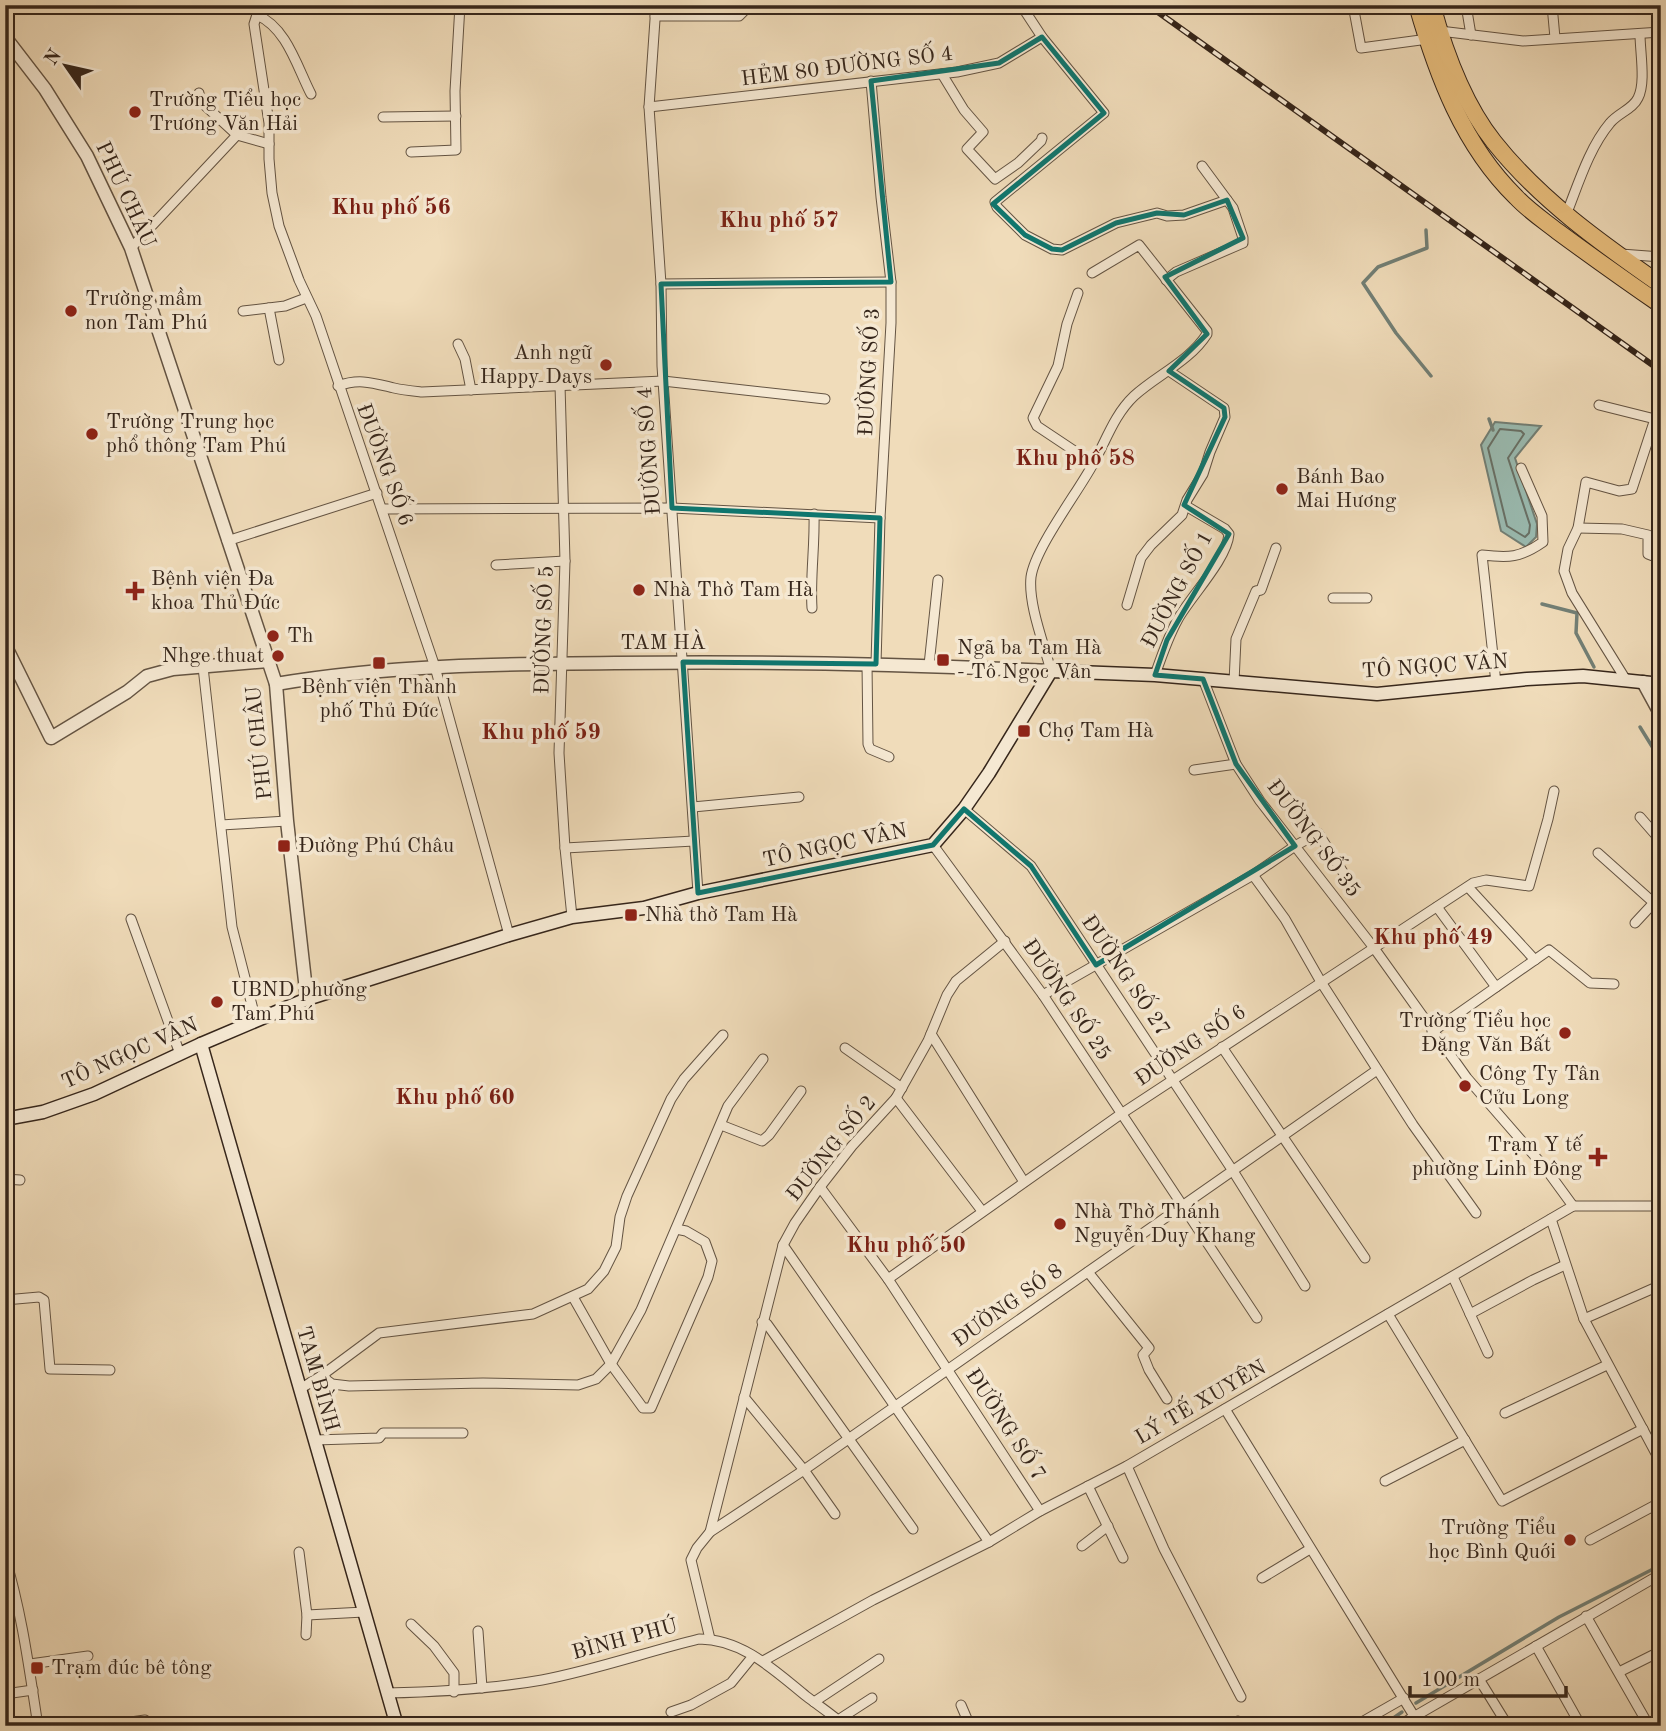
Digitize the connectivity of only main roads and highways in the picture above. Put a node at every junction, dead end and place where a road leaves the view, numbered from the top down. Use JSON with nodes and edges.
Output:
{"nodes":[{"id":1,"x":1417,"y":5,"type":"edge"},
{"id":2,"x":1432,"y":5,"type":"edge"},
{"id":3,"x":1434,"y":35,"type":"junction"},
{"id":4,"x":5,"y":37,"type":"edge"},
{"id":5,"x":1661,"y":285,"type":"edge"},
{"id":6,"x":1661,"y":305,"type":"edge"},
{"id":7,"x":5,"y":645,"type":"edge"},
{"id":8,"x":268,"y":661,"type":"junction"},
{"id":9,"x":1051,"y":671,"type":"junction"},
{"id":10,"x":1643,"y":682,"type":"junction"},
{"id":11,"x":276,"y":684,"type":"junction"},
{"id":12,"x":1661,"y":684,"type":"edge"},
{"id":13,"x":1661,"y":715,"type":"edge"},
{"id":14,"x":307,"y":999,"type":"junction"},
{"id":15,"x":201,"y":1044,"type":"junction"},
{"id":16,"x":5,"y":1119,"type":"edge"},
{"id":17,"x":397,"y":1726,"type":"edge"}],
"edges":[{"from":1,"to":3,"type":"highway"},
{"from":2,"to":3,"type":"highway"},
{"from":3,"to":5,"type":"highway"},
{"from":3,"to":6,"type":"highway"},
{"from":4,"to":8,"type":"main road","name":"PHÚ CHÂU"},
{"from":7,"to":8,"type":"main road"},
{"from":8,"to":11,"type":"main road","name":"PHÚ CHÂU"},
{"from":9,"to":10,"type":"main road","name":"TÔ NGỌC VÂN"},
{"from":9,"to":11,"type":"main road","name":"TAM HÀ"},
{"from":9,"to":14,"type":"main road","name":"TÔ NGỌC VÂN"},
{"from":10,"to":12,"type":"main road","name":"TÔ NGỌC VÂN"},
{"from":10,"to":13,"type":"main road"},
{"from":11,"to":14,"type":"main road","name":"PHÚ CHÂU"},
{"from":14,"to":15,"type":"main road","name":"TÔ NGỌC VÂN"},
{"from":15,"to":16,"type":"main road","name":"TÔ NGỌC VÂN"},
{"from":15,"to":17,"type":"main road","name":"TAM BÌNH"}]}
